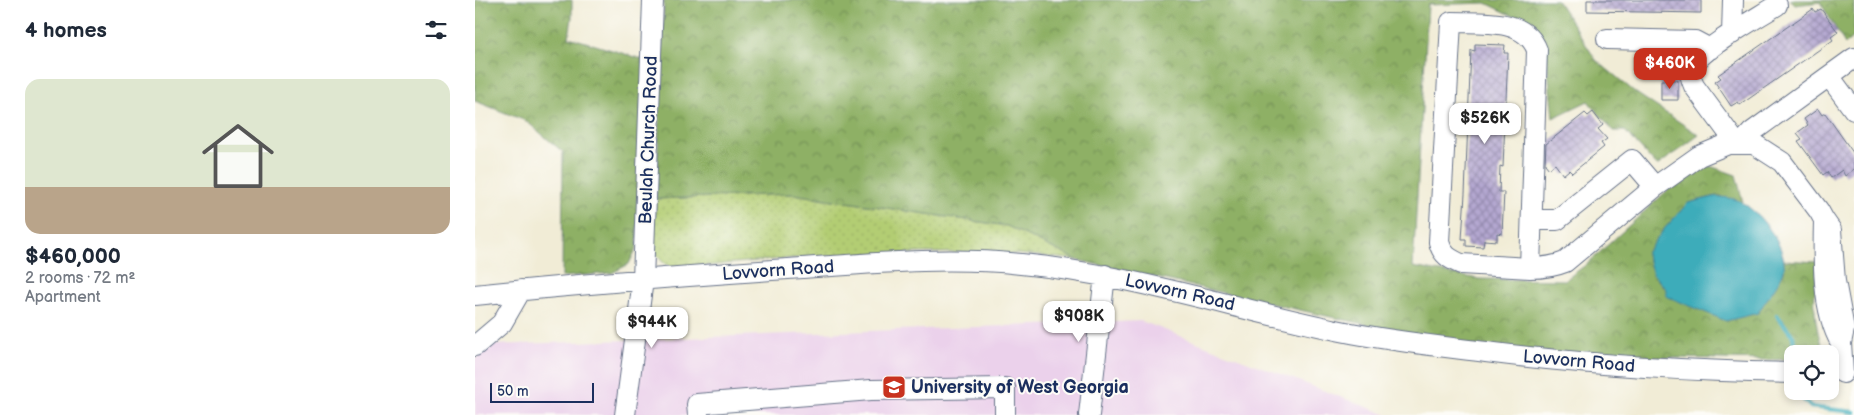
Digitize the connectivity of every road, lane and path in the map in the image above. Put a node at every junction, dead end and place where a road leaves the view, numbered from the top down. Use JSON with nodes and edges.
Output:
{"nodes":[{"id":1,"x":653,"y":0,"type":"edge"},
{"id":2,"x":1733,"y":0,"type":"edge"},
{"id":3,"x":1777,"y":5,"type":"dead end"},
{"id":4,"x":1733,"y":34,"type":"junction"},
{"id":5,"x":1607,"y":39,"type":"dead end"},
{"id":6,"x":1710,"y":49,"type":"junction"},
{"id":7,"x":1854,"y":58,"type":"edge"},
{"id":8,"x":1829,"y":76,"type":"junction"},
{"id":9,"x":1854,"y":110,"type":"edge"},
{"id":10,"x":1739,"y":143,"type":"junction"},
{"id":11,"x":1655,"y":187,"type":"junction"},
{"id":12,"x":1533,"y":220,"type":"junction"},
{"id":13,"x":1530,"y":268,"type":"junction"},
{"id":14,"x":1105,"y":275,"type":"junction"},
{"id":15,"x":643,"y":280,"type":"junction"},
{"id":16,"x":521,"y":290,"type":"junction"},
{"id":17,"x":475,"y":295,"type":"edge"},
{"id":18,"x":1840,"y":301,"type":"edge"},
{"id":19,"x":475,"y":346,"type":"edge"},
{"id":20,"x":1784,"y":373,"type":"edge"},
{"id":21,"x":1842,"y":373,"type":"edge"},
{"id":22,"x":625,"y":415,"type":"edge"},
{"id":23,"x":698,"y":415,"type":"edge"},
{"id":24,"x":1005,"y":415,"type":"edge"},
{"id":25,"x":1089,"y":415,"type":"edge"}],
"edges":[{"from":1,"to":15,"type":"street","name":"Beulah Church Road"},
{"from":2,"to":4,"type":"street"},
{"from":3,"to":4,"type":"street"},
{"from":4,"to":6,"type":"street"},
{"from":5,"to":6,"type":"street"},
{"from":6,"to":10,"type":"street"},
{"from":7,"to":8,"type":"street"},
{"from":8,"to":9,"type":"street"},
{"from":8,"to":10,"type":"street"},
{"from":10,"to":11,"type":"street"},
{"from":10,"to":18,"type":"street"},
{"from":11,"to":12,"type":"street"},
{"from":11,"to":13,"type":"street"},
{"from":12,"to":13,"type":"street"},
{"from":12,"to":13,"type":"street"},
{"from":14,"to":15,"type":"street","name":"Lovvorn Road"},
{"from":14,"to":20,"type":"street","name":"Lovvorn Road"},
{"from":14,"to":25,"type":"street"},
{"from":15,"to":16,"type":"street","name":"Lovvorn Road"},
{"from":15,"to":22,"type":"street","name":"Beulah Church Road"},
{"from":16,"to":17,"type":"street","name":"Lovvorn Road"},
{"from":16,"to":19,"type":"street"},
{"from":18,"to":21,"type":"street"},
{"from":23,"to":24,"type":"street"}]}
